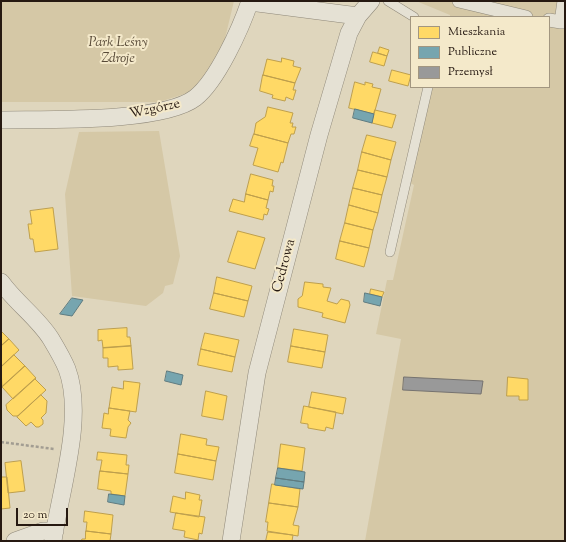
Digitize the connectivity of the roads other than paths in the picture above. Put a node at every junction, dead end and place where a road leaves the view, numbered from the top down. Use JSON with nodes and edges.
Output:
{"nodes":[{"id":1,"x":371,"y":1,"type":"edge"},
{"id":2,"x":388,"y":1,"type":"edge"},
{"id":3,"x":459,"y":1,"type":"edge"},
{"id":4,"x":564,"y":1,"type":"edge"},
{"id":5,"x":250,"y":2,"type":"edge"},
{"id":6,"x":358,"y":16,"type":"junction"},
{"id":7,"x":412,"y":16,"type":"edge"},
{"id":8,"x":522,"y":16,"type":"edge"},
{"id":9,"x":558,"y":21,"type":"edge"},
{"id":10,"x":428,"y":88,"type":"edge"},
{"id":11,"x":2,"y":124,"type":"edge"},
{"id":12,"x":390,"y":252,"type":"dead end"},
{"id":13,"x":1,"y":282,"type":"edge"},
{"id":14,"x":54,"y":536,"type":"edge"},
{"id":15,"x":15,"y":541,"type":"edge"},
{"id":16,"x":231,"y":541,"type":"edge"}],
"edges":[{"from":1,"to":6,"type":"street","name":"Cedrowa"},
{"from":2,"to":7,"type":"lane"},
{"from":3,"to":8,"type":"street"},
{"from":4,"to":9,"type":"street"},
{"from":5,"to":6,"type":"street"},
{"from":5,"to":11,"type":"street","name":"Wzgórze"},
{"from":6,"to":16,"type":"street","name":"Cedrowa"},
{"from":10,"to":12,"type":"lane"},
{"from":13,"to":14,"type":"street"},
{"from":14,"to":15,"type":"street"}]}
